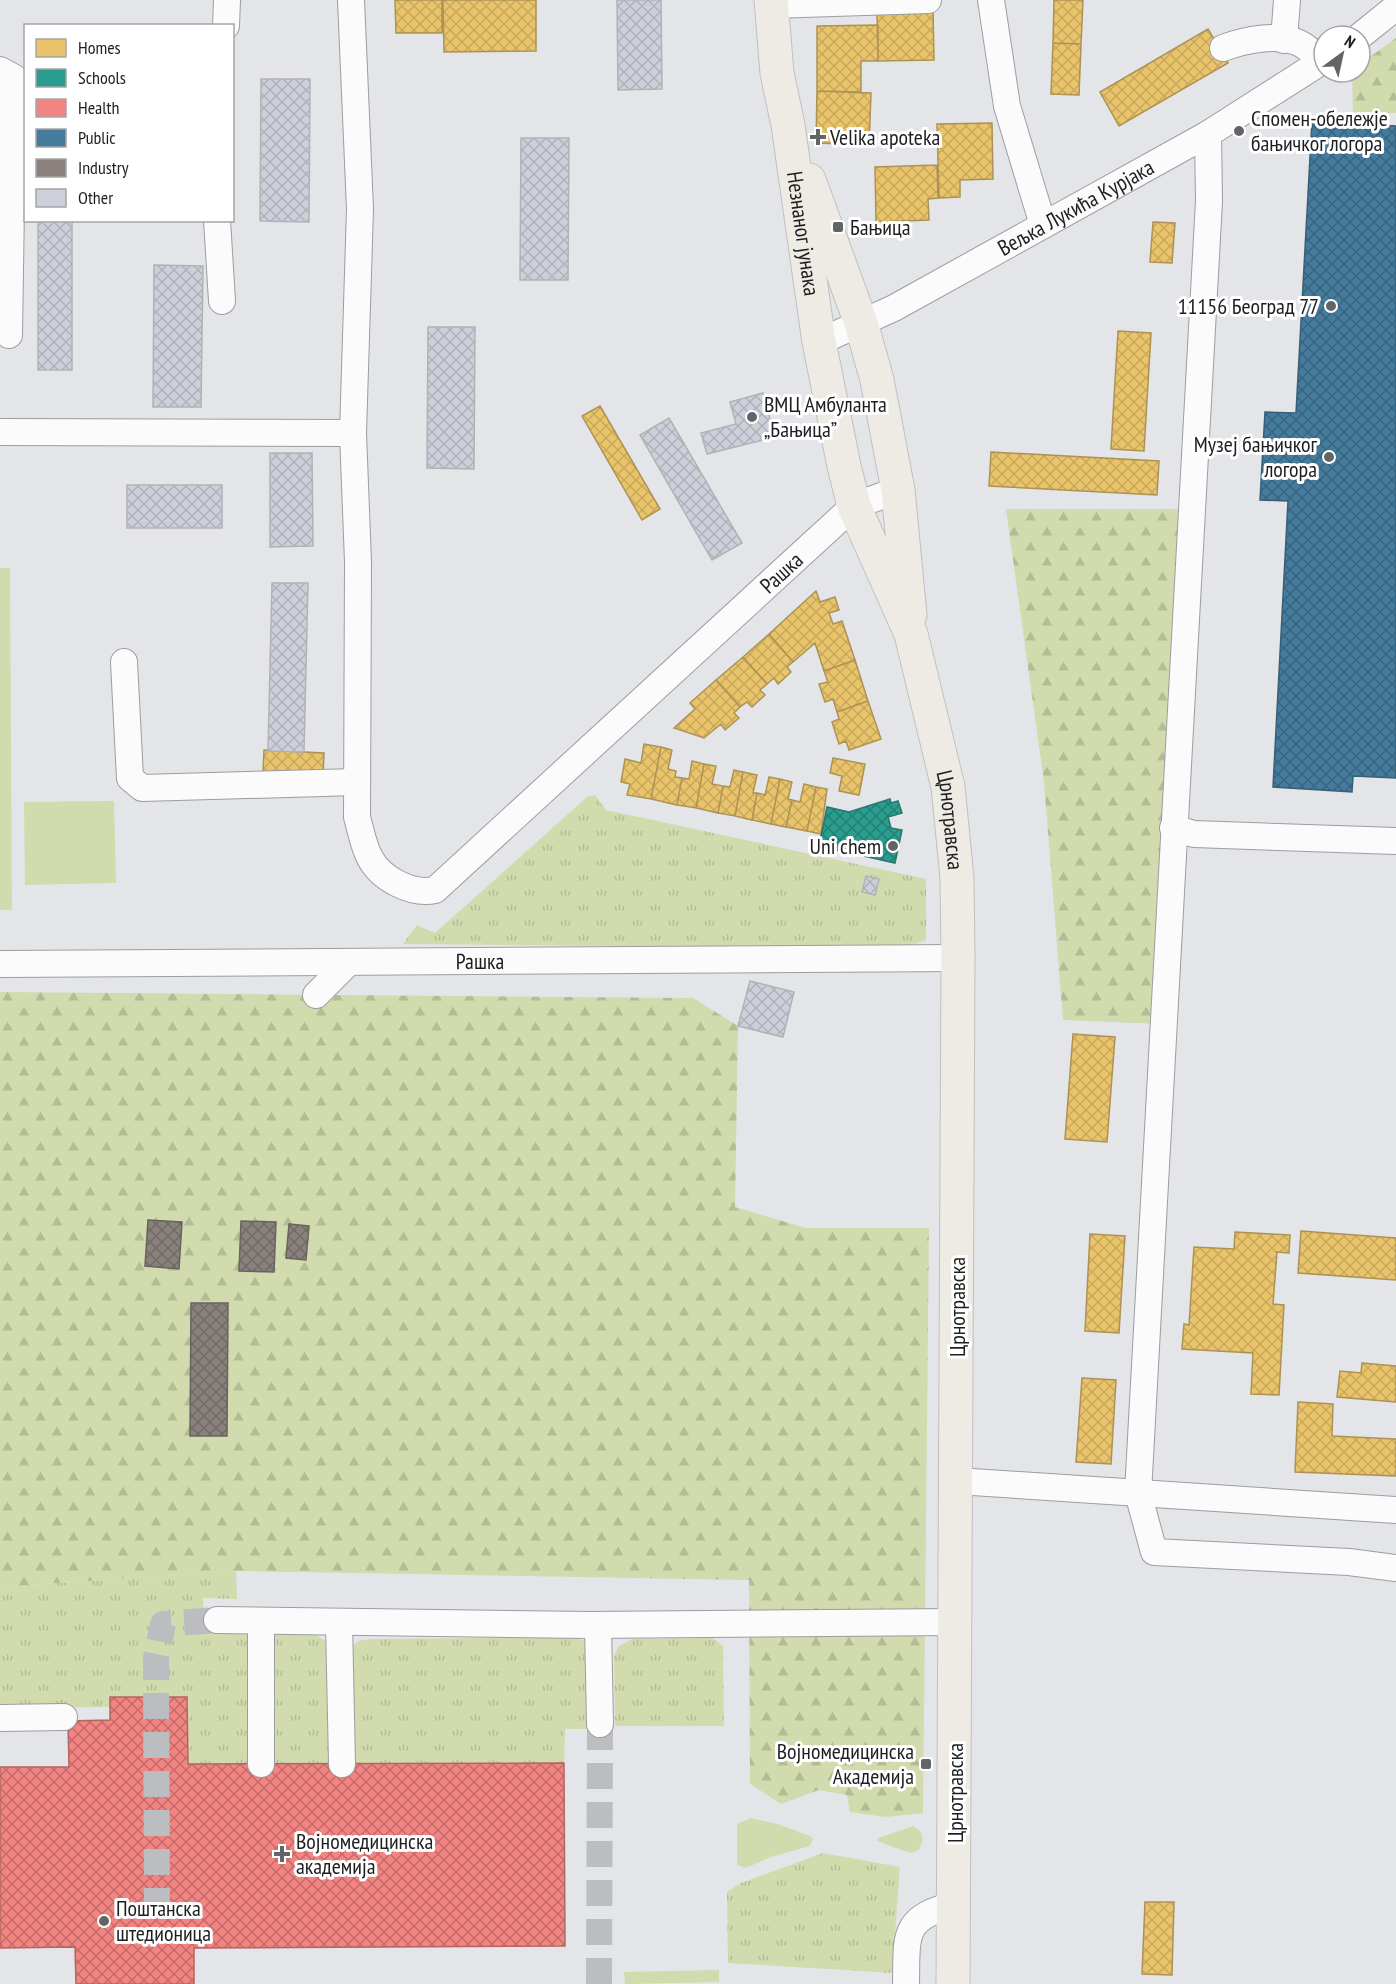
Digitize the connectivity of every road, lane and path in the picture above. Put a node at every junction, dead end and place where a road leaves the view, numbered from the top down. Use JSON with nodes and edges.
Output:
{"nodes":[{"id":1,"x":226,"y":0,"type":"edge"},
{"id":2,"x":351,"y":0,"type":"edge"},
{"id":3,"x":928,"y":0,"type":"edge"},
{"id":4,"x":991,"y":0,"type":"edge"},
{"id":5,"x":1287,"y":0,"type":"edge"},
{"id":6,"x":771,"y":2,"type":"edge"},
{"id":7,"x":1396,"y":7,"type":"edge"},
{"id":8,"x":226,"y":24,"type":"edge"},
{"id":9,"x":1372,"y":26,"type":"edge"},
{"id":10,"x":1284,"y":40,"type":"junction"},
{"id":11,"x":1223,"y":48,"type":"dead end"},
{"id":12,"x":1312,"y":52,"type":"edge"},
{"id":13,"x":1312,"y":68,"type":"edge"},
{"id":14,"x":0,"y":70,"type":"edge"},
{"id":15,"x":788,"y":125,"type":"junction"},
{"id":16,"x":1208,"y":134,"type":"junction"},
{"id":17,"x":217,"y":222,"type":"edge"},
{"id":18,"x":1043,"y":225,"type":"junction"},
{"id":19,"x":222,"y":301,"type":"dead end"},
{"id":20,"x":861,"y":323,"type":"junction"},
{"id":21,"x":9,"y":335,"type":"dead end"},
{"id":22,"x":819,"y":342,"type":"junction"},
{"id":23,"x":0,"y":432,"type":"edge"},
{"id":24,"x":352,"y":433,"type":"junction"},
{"id":25,"x":898,"y":490,"type":"junction"},
{"id":26,"x":854,"y":506,"type":"junction"},
{"id":27,"x":911,"y":634,"type":"junction"},
{"id":28,"x":124,"y":662,"type":"dead end"},
{"id":29,"x":357,"y":782,"type":"junction"},
{"id":30,"x":1173,"y":828,"type":"junction"},
{"id":31,"x":1396,"y":842,"type":"edge"},
{"id":32,"x":958,"y":958,"type":"junction"},
{"id":33,"x":348,"y":963,"type":"junction"},
{"id":34,"x":0,"y":964,"type":"edge"},
{"id":35,"x":316,"y":995,"type":"dead end"},
{"id":36,"x":957,"y":1481,"type":"junction"},
{"id":37,"x":1138,"y":1493,"type":"junction"},
{"id":38,"x":1396,"y":1510,"type":"edge"},
{"id":39,"x":1396,"y":1568,"type":"edge"},
{"id":40,"x":217,"y":1620,"type":"tunnel mouth"},
{"id":41,"x":261,"y":1621,"type":"junction"},
{"id":42,"x":339,"y":1622,"type":"junction"},
{"id":43,"x":957,"y":1622,"type":"junction"},
{"id":44,"x":598,"y":1625,"type":"junction"},
{"id":45,"x":64,"y":1717,"type":"dead end"},
{"id":46,"x":0,"y":1718,"type":"edge"},
{"id":47,"x":600,"y":1724,"type":"tunnel mouth"},
{"id":48,"x":261,"y":1764,"type":"dead end"},
{"id":49,"x":342,"y":1764,"type":"dead end"},
{"id":50,"x":955,"y":1905,"type":"junction"},
{"id":51,"x":906,"y":1984,"type":"edge"},
{"id":52,"x":954,"y":1984,"type":"edge"}],
"edges":[{"from":1,"to":8,"type":"street"},
{"from":2,"to":24,"type":"street"},
{"from":3,"to":6,"type":"street"},
{"from":4,"to":18,"type":"street"},
{"from":5,"to":10,"type":"street"},
{"from":6,"to":15,"type":"main road","name":"Незнаног јунака"},
{"from":7,"to":9,"type":"street"},
{"from":10,"to":11,"type":"street"},
{"from":10,"to":12,"type":"street"},
{"from":13,"to":16,"type":"street","name":"Вељка Лукића Курјака"},
{"from":14,"to":21,"type":"street"},
{"from":15,"to":20,"type":"main road","name":"Незнаног јунака"},
{"from":15,"to":22,"type":"main road","name":"Незнаног јунака"},
{"from":16,"to":18,"type":"street","name":"Вељка Лукића Курјака"},
{"from":16,"to":30,"type":"street"},
{"from":17,"to":19,"type":"street"},
{"from":18,"to":20,"type":"street","name":"Вељка Лукића Курјака"},
{"from":20,"to":22,"type":"street","name":"Вељка Лукића Курјака"},
{"from":20,"to":25,"type":"main road","name":"Црнотравска"},
{"from":22,"to":26,"type":"main road","name":"Црнотравска"},
{"from":23,"to":24,"type":"street"},
{"from":24,"to":29,"type":"street"},
{"from":25,"to":26,"type":"street","name":"Рашка"},
{"from":25,"to":27,"type":"main road","name":"Црнотравска"},
{"from":26,"to":27,"type":"main road","name":"Црнотравска"},
{"from":26,"to":29,"type":"street","name":"Рашка"},
{"from":27,"to":32,"type":"main road","name":"Црнотравска"},
{"from":28,"to":29,"type":"street"},
{"from":30,"to":31,"type":"street"},
{"from":30,"to":37,"type":"street"},
{"from":32,"to":33,"type":"street","name":"Рашка"},
{"from":32,"to":36,"type":"main road","name":"Црнотравска"},
{"from":33,"to":34,"type":"street","name":"Рашка"},
{"from":33,"to":35,"type":"street"},
{"from":36,"to":37,"type":"street"},
{"from":36,"to":43,"type":"main road","name":"Црнотравска"},
{"from":37,"to":38,"type":"street"},
{"from":37,"to":39,"type":"street"},
{"from":40,"to":41,"type":"street"},
{"from":41,"to":42,"type":"street"},
{"from":41,"to":48,"type":"street"},
{"from":42,"to":44,"type":"street"},
{"from":42,"to":49,"type":"street"},
{"from":43,"to":44,"type":"street"},
{"from":43,"to":50,"type":"main road","name":"Црнотравска"},
{"from":44,"to":47,"type":"street"},
{"from":45,"to":46,"type":"street"},
{"from":50,"to":51,"type":"street"},
{"from":50,"to":52,"type":"main road","name":"Црнотравска"}]}
